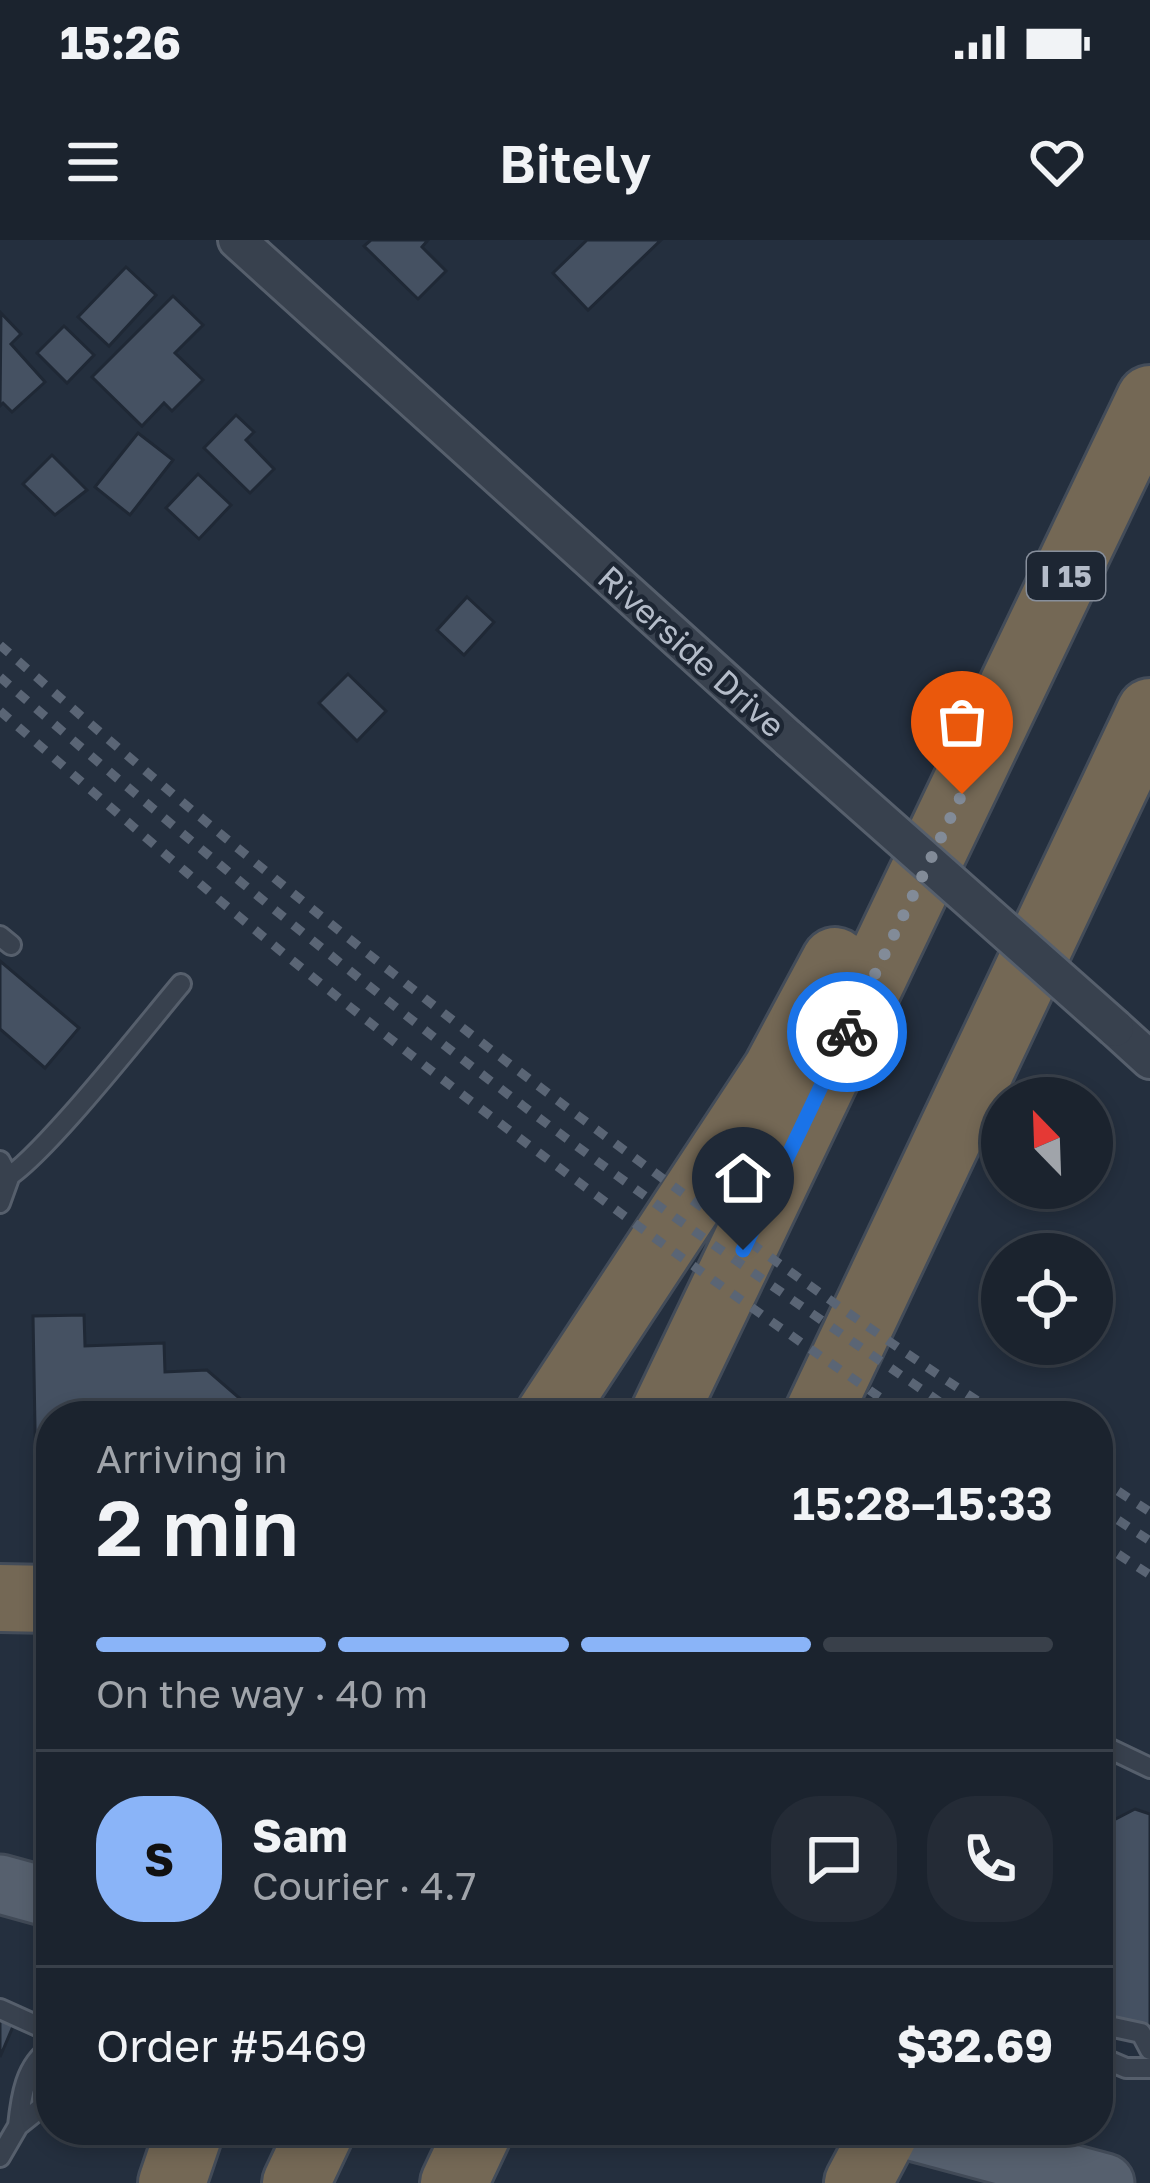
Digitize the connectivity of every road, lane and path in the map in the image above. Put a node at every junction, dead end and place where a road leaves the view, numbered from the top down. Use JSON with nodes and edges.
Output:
{"nodes":[{"id":1,"x":238,"y":240,"type":"edge"},
{"id":2,"x":1150,"y":399,"type":"edge"},
{"id":3,"x":1150,"y":712,"type":"edge"},
{"id":4,"x":982,"y":752,"type":"junction"},
{"id":5,"x":182,"y":984,"type":"dead end"},
{"id":6,"x":1150,"y":1060,"type":"edge"},
{"id":7,"x":3,"y":1173,"type":"edge"},
{"id":8,"x":0,"y":1203,"type":"edge"},
{"id":9,"x":559,"y":1401,"type":"edge"},
{"id":10,"x":670,"y":1401,"type":"edge"},
{"id":11,"x":824,"y":1401,"type":"edge"},
{"id":12,"x":0,"y":1598,"type":"edge"},
{"id":13,"x":36,"y":1598,"type":"edge"},
{"id":14,"x":1113,"y":1750,"type":"edge"},
{"id":15,"x":1150,"y":1768,"type":"edge"},
{"id":16,"x":0,"y":1884,"type":"edge"},
{"id":17,"x":36,"y":1894,"type":"edge"},
{"id":18,"x":0,"y":2008,"type":"edge"},
{"id":19,"x":36,"y":2025,"type":"edge"},
{"id":20,"x":1113,"y":2029,"type":"edge"},
{"id":21,"x":1150,"y":2050,"type":"edge"},
{"id":22,"x":1113,"y":2062,"type":"edge"},
{"id":23,"x":36,"y":2063,"type":"edge"},
{"id":24,"x":1150,"y":2068,"type":"edge"},
{"id":25,"x":36,"y":2112,"type":"edge"},
{"id":26,"x":18,"y":2126,"type":"junction"},
{"id":27,"x":185,"y":2145,"type":"edge"},
{"id":28,"x":314,"y":2145,"type":"edge"},
{"id":29,"x":472,"y":2145,"type":"edge"},
{"id":30,"x":516,"y":2145,"type":"edge"},
{"id":31,"x":879,"y":2145,"type":"edge"},
{"id":32,"x":886,"y":2145,"type":"edge"},
{"id":33,"x":965,"y":2145,"type":"edge"},
{"id":34,"x":0,"y":2157,"type":"edge"},
{"id":35,"x":172,"y":2183,"type":"edge"},
{"id":36,"x":296,"y":2183,"type":"edge"},
{"id":37,"x":454,"y":2183,"type":"edge"},
{"id":38,"x":500,"y":2183,"type":"edge"},
{"id":39,"x":858,"y":2183,"type":"edge"},
{"id":40,"x":883,"y":2183,"type":"edge"},
{"id":41,"x":1105,"y":2183,"type":"edge"}],
"edges":[{"from":1,"to":6,"type":"street","name":"Riverside Drive","bridge":true},
{"from":2,"to":4,"type":"highway","number":"I 15"},
{"from":3,"to":11,"type":"highway"},
{"from":4,"to":9,"type":"highway"},
{"from":4,"to":10,"type":"highway","number":"I 15"},
{"from":5,"to":7,"type":"lane"},
{"from":7,"to":8,"type":"lane"},
{"from":12,"to":13,"type":"highway"},
{"from":14,"to":15,"type":"lane"},
{"from":16,"to":17,"type":"main road"},
{"from":18,"to":19,"type":"lane"},
{"from":20,"to":21,"type":"lane"},
{"from":22,"to":24,"type":"lane"},
{"from":23,"to":26,"type":"lane"},
{"from":25,"to":26,"type":"lane"},
{"from":26,"to":34,"type":"lane"},
{"from":27,"to":35,"type":"highway"},
{"from":28,"to":36,"type":"highway"},
{"from":29,"to":37,"type":"highway"},
{"from":30,"to":38,"type":"highway"},
{"from":31,"to":39,"type":"highway"},
{"from":32,"to":40,"type":"highway"},
{"from":33,"to":41,"type":"main road"}]}
